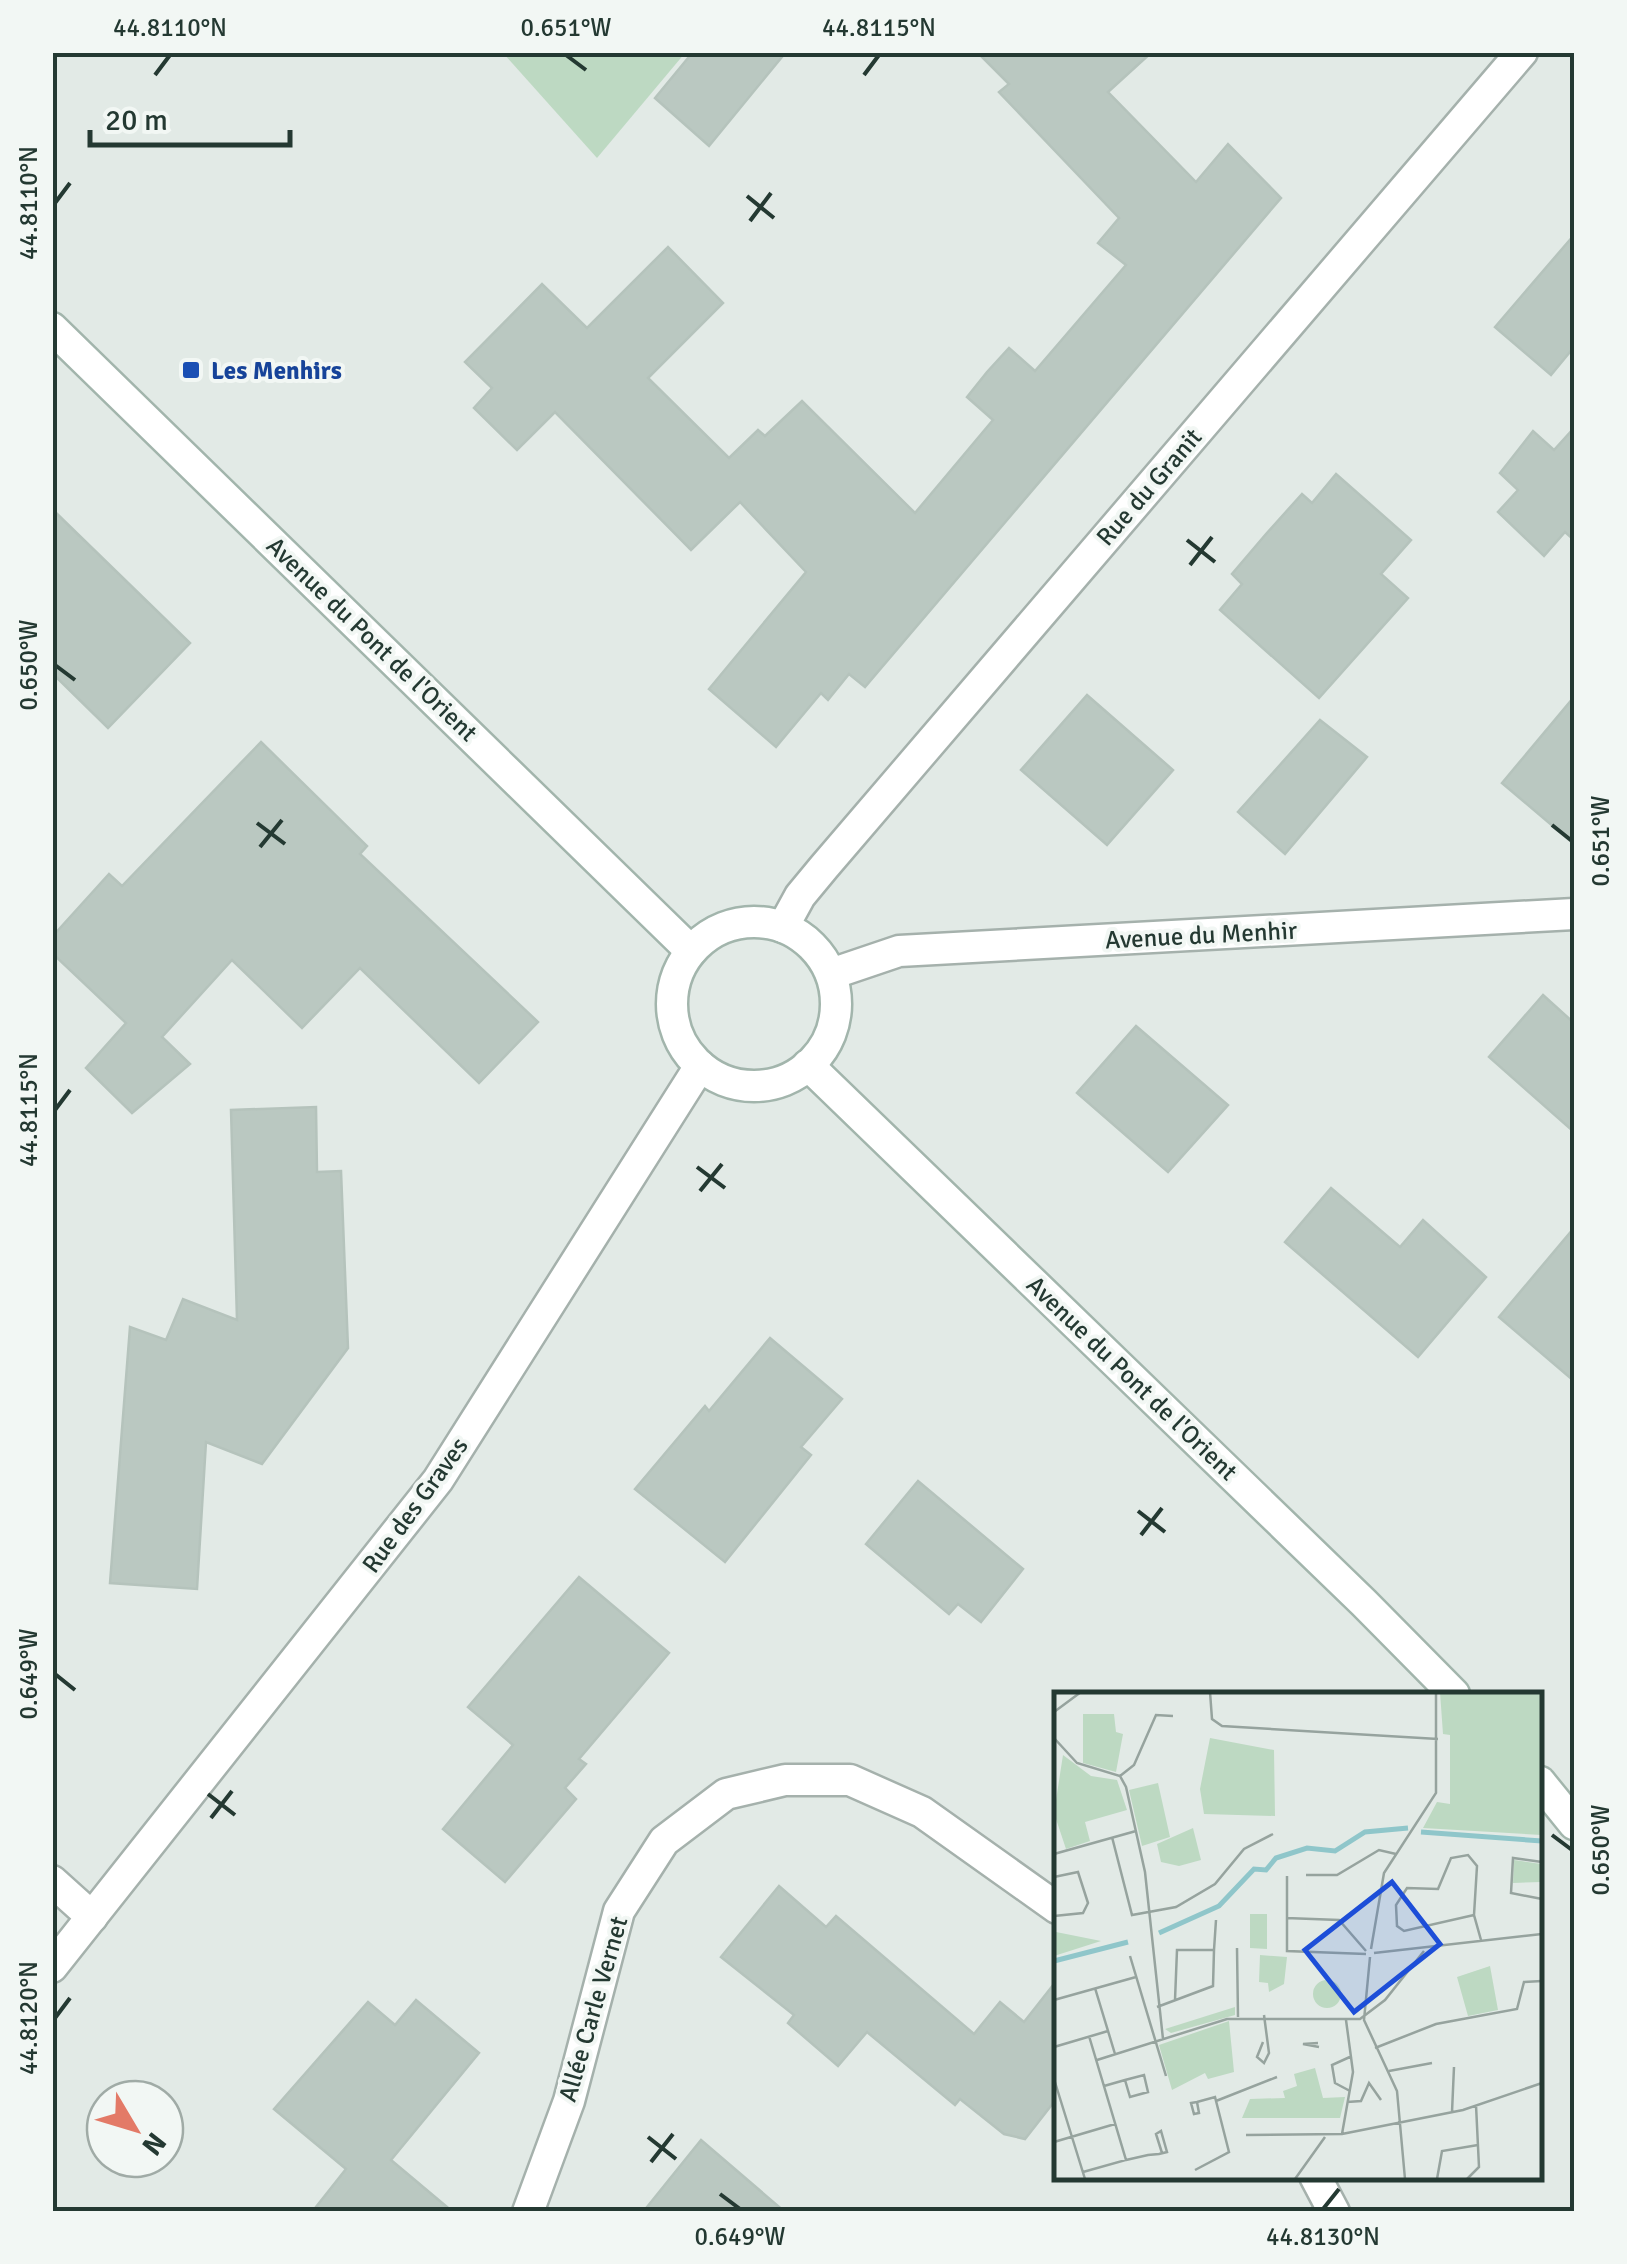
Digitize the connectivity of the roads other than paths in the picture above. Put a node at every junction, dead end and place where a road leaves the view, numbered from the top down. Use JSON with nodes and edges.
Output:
{"nodes":[{"id":1,"x":1522,"y":52,"type":"edge"},
{"id":2,"x":52,"y":328,"type":"edge"},
{"id":3,"x":1574,"y":914,"type":"edge"},
{"id":4,"x":784,"y":927,"type":"junction"},
{"id":5,"x":691,"y":951,"type":"junction"},
{"id":6,"x":830,"y":974,"type":"junction"},
{"id":7,"x":808,"y":1065,"type":"junction"},
{"id":8,"x":700,"y":1066,"type":"junction"},
{"id":9,"x":1452,"y":1692,"type":"edge"},
{"id":10,"x":1542,"y":1784,"type":"edge"},
{"id":11,"x":1574,"y":1824,"type":"edge"},
{"id":12,"x":52,"y":1881,"type":"edge"},
{"id":13,"x":1054,"y":1906,"type":"edge"},
{"id":14,"x":92,"y":1917,"type":"junction"},
{"id":15,"x":52,"y":1967,"type":"edge"},
{"id":16,"x":1318,"y":2179,"type":"edge"},
{"id":17,"x":528,"y":2212,"type":"edge"},
{"id":18,"x":1334,"y":2212,"type":"edge"}],
"edges":[{"from":1,"to":4,"type":"street","name":"Rue du Granit"},
{"from":2,"to":5,"type":"street","name":"Avenue du Pont de l'Orient"},
{"from":3,"to":6,"type":"street","name":"Avenue du Menhir"},
{"from":4,"to":5,"type":"street"},
{"from":4,"to":6,"type":"street"},
{"from":5,"to":8,"type":"street"},
{"from":6,"to":7,"type":"street"},
{"from":7,"to":8,"type":"street"},
{"from":7,"to":9,"type":"street","name":"Avenue du Pont de l'Orient"},
{"from":8,"to":14,"type":"street","name":"Rue des Graves"},
{"from":10,"to":11,"type":"street"},
{"from":12,"to":14,"type":"street"},
{"from":13,"to":17,"type":"street","name":"Allée Carle Vernet"},
{"from":14,"to":15,"type":"street","name":"Rue des Graves"},
{"from":16,"to":18,"type":"street"}]}
